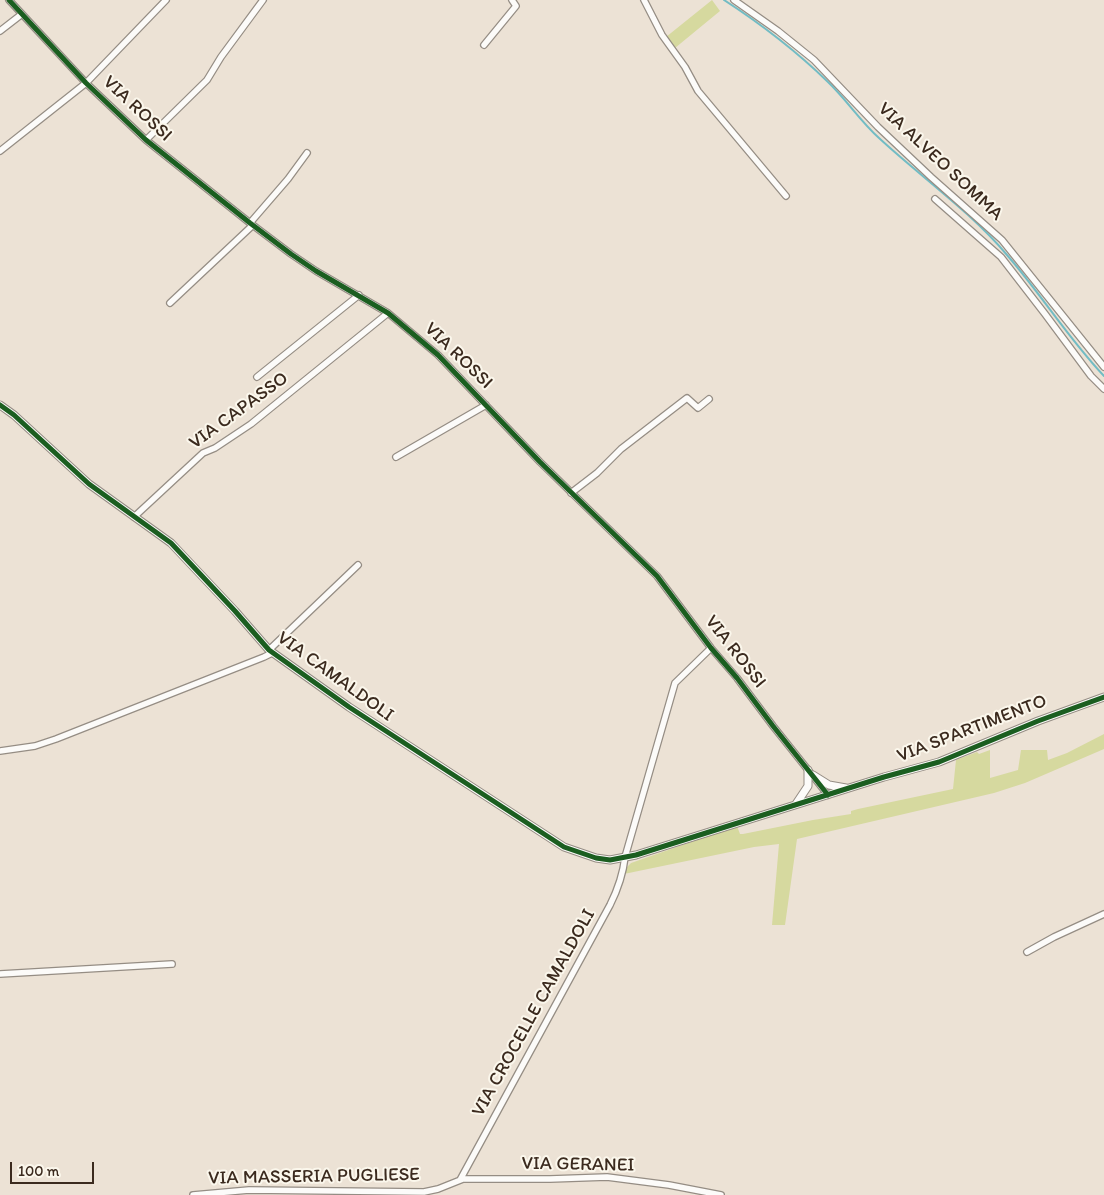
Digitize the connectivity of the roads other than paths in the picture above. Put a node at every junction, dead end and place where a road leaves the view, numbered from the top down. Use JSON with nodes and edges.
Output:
{"nodes":[{"id":1,"x":9,"y":0,"type":"edge"},
{"id":2,"x":166,"y":0,"type":"edge"},
{"id":3,"x":264,"y":0,"type":"edge"},
{"id":4,"x":512,"y":0,"type":"edge"},
{"id":5,"x":644,"y":0,"type":"edge"},
{"id":6,"x":734,"y":0,"type":"edge"},
{"id":7,"x":22,"y":14,"type":"junction"},
{"id":8,"x":0,"y":30,"type":"edge"},
{"id":9,"x":484,"y":44,"type":"dead end"},
{"id":10,"x":86,"y":83,"type":"junction"},
{"id":11,"x":146,"y":140,"type":"junction"},
{"id":12,"x":0,"y":151,"type":"edge"},
{"id":13,"x":307,"y":153,"type":"dead end"},
{"id":14,"x":786,"y":196,"type":"dead end"},
{"id":15,"x":935,"y":199,"type":"dead end"},
{"id":16,"x":251,"y":224,"type":"junction"},
{"id":17,"x":359,"y":295,"type":"junction"},
{"id":18,"x":170,"y":304,"type":"dead end"},
{"id":19,"x":388,"y":313,"type":"junction"},
{"id":20,"x":1104,"y":366,"type":"edge"},
{"id":21,"x":257,"y":377,"type":"dead end"},
{"id":22,"x":1104,"y":389,"type":"edge"},
{"id":23,"x":709,"y":399,"type":"dead end"},
{"id":24,"x":486,"y":404,"type":"junction"},
{"id":25,"x":0,"y":405,"type":"edge"},
{"id":26,"x":396,"y":457,"type":"dead end"},
{"id":27,"x":572,"y":493,"type":"junction"},
{"id":28,"x":134,"y":517,"type":"junction"},
{"id":29,"x":358,"y":565,"type":"dead end"},
{"id":30,"x":711,"y":648,"type":"junction"},
{"id":31,"x":270,"y":652,"type":"junction"},
{"id":32,"x":1104,"y":697,"type":"edge"},
{"id":33,"x":0,"y":751,"type":"edge"},
{"id":34,"x":810,"y":772,"type":"junction"},
{"id":35,"x":848,"y":788,"type":"junction"},
{"id":36,"x":828,"y":795,"type":"junction"},
{"id":37,"x":796,"y":804,"type":"junction"},
{"id":38,"x":623,"y":858,"type":"junction"},
{"id":39,"x":1104,"y":914,"type":"edge"},
{"id":40,"x":1027,"y":952,"type":"dead end"},
{"id":41,"x":172,"y":964,"type":"dead end"},
{"id":42,"x":0,"y":974,"type":"edge"},
{"id":43,"x":462,"y":1180,"type":"junction"},
{"id":44,"x":218,"y":1193,"type":"edge"},
{"id":45,"x":193,"y":1195,"type":"edge"},
{"id":46,"x":721,"y":1195,"type":"edge"}],
"edges":[{"from":1,"to":7,"type":"street","name":"VIA ROSSI"},
{"from":2,"to":10,"type":"street"},
{"from":3,"to":11,"type":"street"},
{"from":4,"to":9,"type":"street"},
{"from":5,"to":14,"type":"street"},
{"from":6,"to":20,"type":"street","name":"VIA ALVEO SOMMA"},
{"from":7,"to":8,"type":"street"},
{"from":7,"to":10,"type":"street","name":"VIA ROSSI"},
{"from":10,"to":11,"type":"street","name":"VIA ROSSI"},
{"from":10,"to":12,"type":"street"},
{"from":11,"to":16,"type":"street","name":"VIA ROSSI"},
{"from":13,"to":16,"type":"street"},
{"from":15,"to":22,"type":"street"},
{"from":16,"to":17,"type":"street","name":"VIA ROSSI"},
{"from":16,"to":18,"type":"street"},
{"from":17,"to":19,"type":"street","name":"VIA ROSSI"},
{"from":17,"to":21,"type":"street"},
{"from":19,"to":24,"type":"street","name":"VIA ROSSI"},
{"from":19,"to":28,"type":"street","name":"VIA CAPASSO"},
{"from":23,"to":27,"type":"street"},
{"from":24,"to":26,"type":"street"},
{"from":24,"to":27,"type":"street","name":"VIA ROSSI"},
{"from":25,"to":28,"type":"street","name":"VIA CAMALDOLI"},
{"from":27,"to":30,"type":"street","name":"VIA ROSSI"},
{"from":28,"to":31,"type":"street","name":"VIA CAMALDOLI"},
{"from":29,"to":31,"type":"street"},
{"from":30,"to":34,"type":"street","name":"VIA ROSSI"},
{"from":30,"to":38,"type":"street","name":"VIA CROCELLE CAMALDOLI"},
{"from":31,"to":33,"type":"street"},
{"from":31,"to":38,"type":"street","name":"VIA CAMALDOLI"},
{"from":32,"to":35,"type":"street","name":"VIA SPARTIMENTO"},
{"from":34,"to":35,"type":"street"},
{"from":34,"to":36,"type":"street","name":"VIA ROSSI"},
{"from":34,"to":37,"type":"street"},
{"from":35,"to":36,"type":"street","name":"VIA SPARTIMENTO"},
{"from":36,"to":37,"type":"street","name":"VIA SPARTIMENTO"},
{"from":37,"to":38,"type":"street","name":"VIA SPARTIMENTO"},
{"from":38,"to":43,"type":"street","name":"VIA CROCELLE CAMALDOLI"},
{"from":39,"to":40,"type":"street"},
{"from":41,"to":42,"type":"street"},
{"from":43,"to":44,"type":"street","name":"VIA MASSERIA PUGLIESE"},
{"from":43,"to":46,"type":"street","name":"VIA GERANEI"},
{"from":44,"to":45,"type":"street","name":"VIA MASSERIA PUGLIESE"}]}
